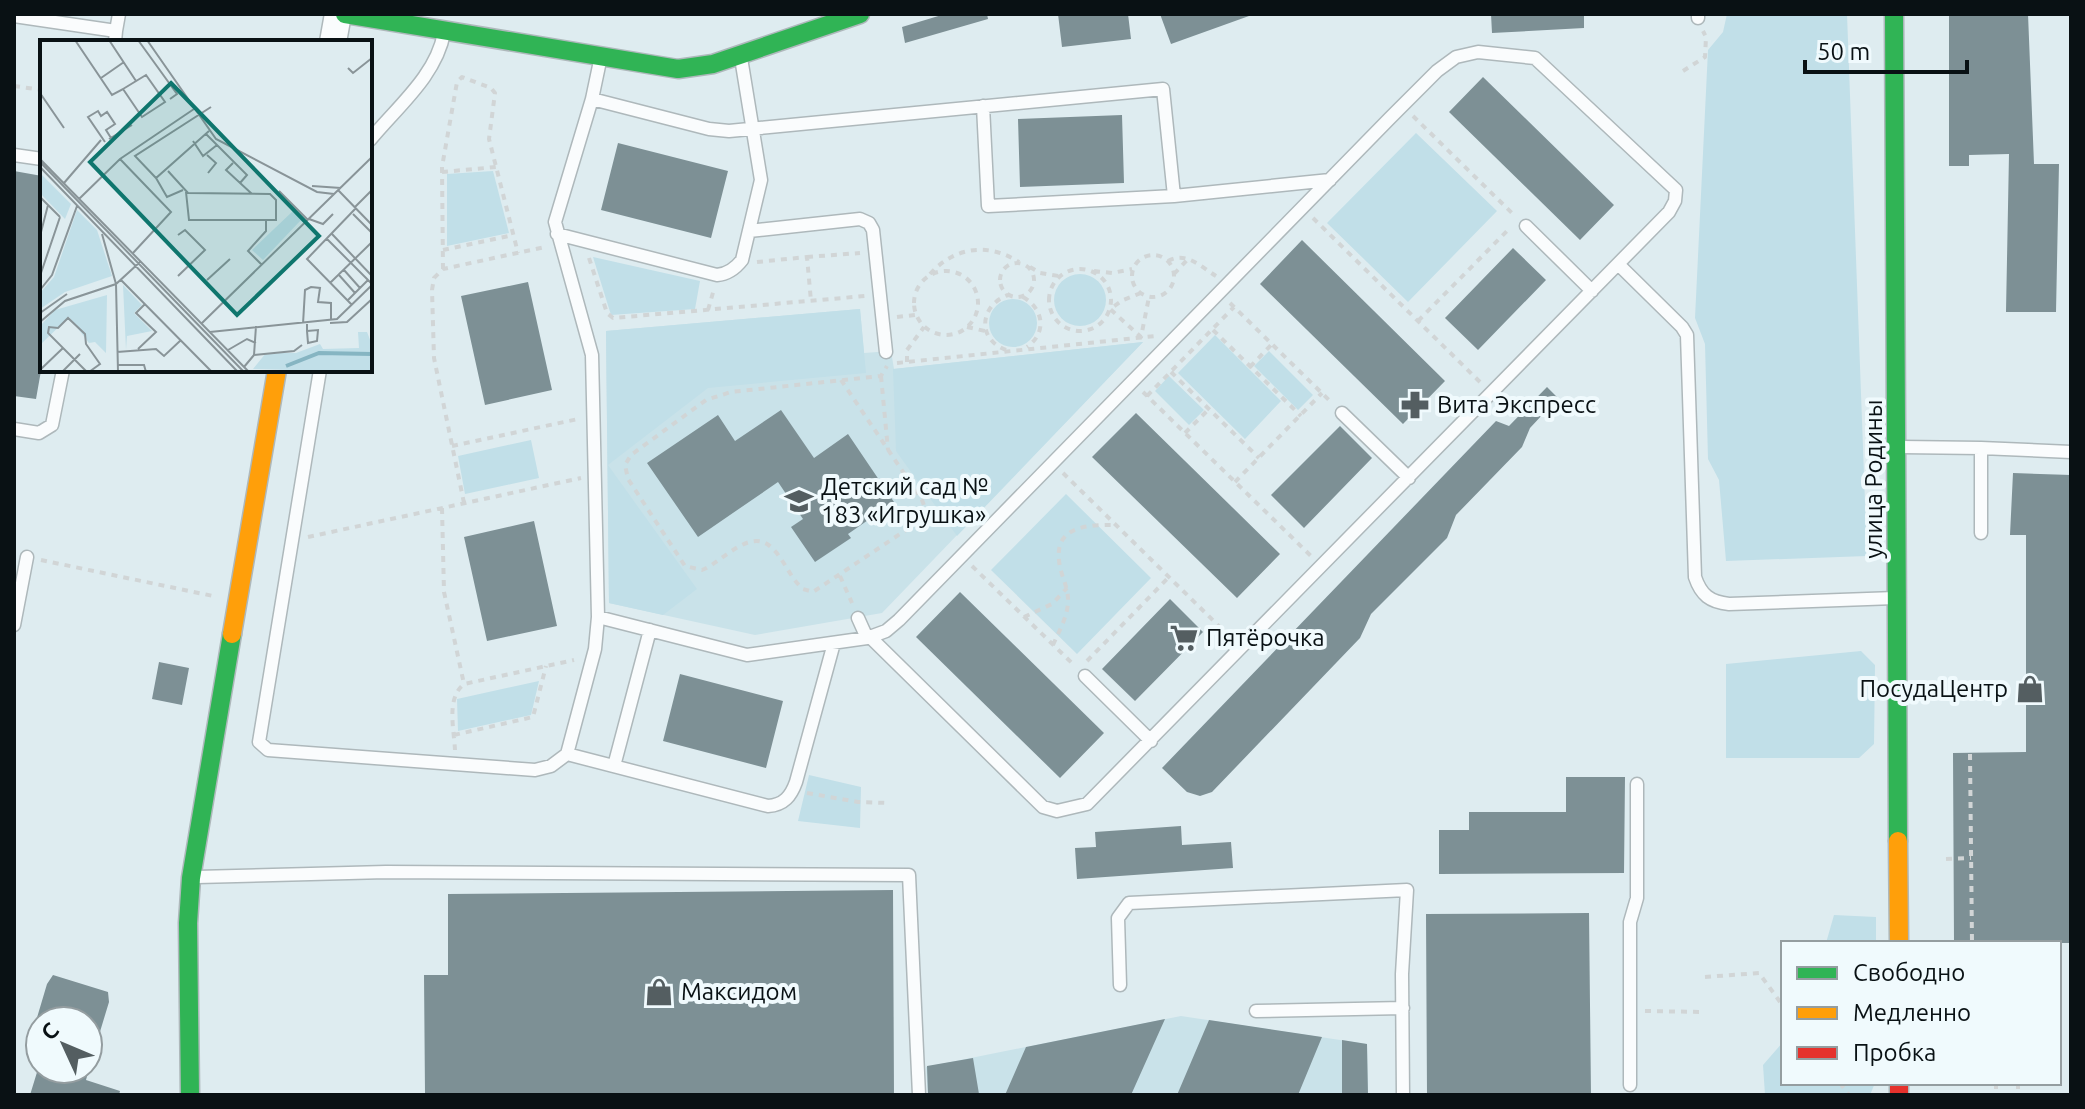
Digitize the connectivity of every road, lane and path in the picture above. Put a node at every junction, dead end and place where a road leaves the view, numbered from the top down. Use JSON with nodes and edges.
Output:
{"nodes":[{"id":1,"x":119,"y":14,"type":"edge"},
{"id":2,"x":338,"y":14,"type":"edge"},
{"id":3,"x":345,"y":14,"type":"edge"},
{"id":4,"x":860,"y":14,"type":"edge"},
{"id":5,"x":1894,"y":14,"type":"edge"},
{"id":6,"x":14,"y":16,"type":"edge"},
{"id":7,"x":1698,"y":16,"type":"edge"},
{"id":8,"x":444,"y":23,"type":"edge"},
{"id":9,"x":116,"y":37,"type":"edge"},
{"id":10,"x":333,"y":40,"type":"edge"},
{"id":11,"x":741,"y":55,"type":"junction"},
{"id":12,"x":601,"y":58,"type":"junction"},
{"id":13,"x":1683,"y":71,"type":"dead end"},
{"id":14,"x":14,"y":86,"type":"edge"},
{"id":15,"x":40,"y":90,"type":"edge"},
{"id":16,"x":592,"y":99,"type":"junction"},
{"id":17,"x":983,"y":106,"type":"junction"},
{"id":18,"x":1403,"y":106,"type":"junction"},
{"id":19,"x":753,"y":128,"type":"junction"},
{"id":20,"x":372,"y":138,"type":"edge"},
{"id":21,"x":14,"y":155,"type":"edge"},
{"id":22,"x":40,"y":159,"type":"edge"},
{"id":23,"x":496,"y":167,"type":"junction"},
{"id":24,"x":442,"y":172,"type":"junction"},
{"id":25,"x":1330,"y":180,"type":"junction"},
{"id":26,"x":1174,"y":196,"type":"junction"},
{"id":27,"x":1302,"y":208,"type":"junction"},
{"id":28,"x":1526,"y":226,"type":"dead end"},
{"id":29,"x":749,"y":231,"type":"junction"},
{"id":30,"x":513,"y":235,"type":"junction"},
{"id":31,"x":559,"y":239,"type":"junction"},
{"id":32,"x":584,"y":240,"type":"junction"},
{"id":33,"x":443,"y":250,"type":"junction"},
{"id":34,"x":875,"y":252,"type":"junction"},
{"id":35,"x":518,"y":253,"type":"junction"},
{"id":36,"x":807,"y":257,"type":"junction"},
{"id":37,"x":1188,"y":259,"type":"junction"},
{"id":38,"x":1168,"y":261,"type":"junction"},
{"id":39,"x":739,"y":263,"type":"junction"},
{"id":40,"x":1019,"y":263,"type":"junction"},
{"id":41,"x":1618,"y":264,"type":"junction"},
{"id":42,"x":1028,"y":266,"type":"junction"},
{"id":43,"x":443,"y":269,"type":"junction"},
{"id":44,"x":1133,"y":269,"type":"junction"},
{"id":45,"x":1091,"y":271,"type":"junction"},
{"id":46,"x":1174,"y":274,"type":"junction"},
{"id":47,"x":928,"y":275,"type":"junction"},
{"id":48,"x":1060,"y":276,"type":"junction"},
{"id":49,"x":1224,"y":288,"type":"junction"},
{"id":50,"x":1592,"y":291,"type":"junction"},
{"id":51,"x":1141,"y":293,"type":"junction"},
{"id":52,"x":880,"y":295,"type":"junction"},
{"id":53,"x":1008,"y":295,"type":"junction"},
{"id":54,"x":1023,"y":296,"type":"junction"},
{"id":55,"x":1149,"y":297,"type":"junction"},
{"id":56,"x":811,"y":301,"type":"junction"},
{"id":57,"x":1234,"y":307,"type":"junction"},
{"id":58,"x":1110,"y":309,"type":"junction"},
{"id":59,"x":1051,"y":312,"type":"junction"},
{"id":60,"x":1041,"y":318,"type":"junction"},
{"id":61,"x":1418,"y":321,"type":"junction"},
{"id":62,"x":924,"y":327,"type":"junction"},
{"id":63,"x":967,"y":327,"type":"junction"},
{"id":64,"x":1213,"y":330,"type":"junction"},
{"id":65,"x":985,"y":331,"type":"junction"},
{"id":66,"x":1180,"y":333,"type":"junction"},
{"id":67,"x":1141,"y":337,"type":"junction"},
{"id":68,"x":1272,"y":344,"type":"junction"},
{"id":69,"x":1021,"y":350,"type":"junction"},
{"id":70,"x":1010,"y":351,"type":"junction"},
{"id":71,"x":890,"y":356,"type":"junction"},
{"id":72,"x":907,"y":362,"type":"junction"},
{"id":73,"x":1250,"y":367,"type":"junction"},
{"id":74,"x":63,"y":372,"type":"edge"},
{"id":75,"x":277,"y":372,"type":"edge"},
{"id":76,"x":320,"y":372,"type":"edge"},
{"id":77,"x":1171,"y":372,"type":"junction"},
{"id":78,"x":881,"y":376,"type":"junction"},
{"id":79,"x":841,"y":380,"type":"junction"},
{"id":80,"x":1132,"y":382,"type":"junction"},
{"id":81,"x":1322,"y":393,"type":"junction"},
{"id":82,"x":1492,"y":393,"type":"junction"},
{"id":83,"x":1147,"y":396,"type":"junction"},
{"id":84,"x":1209,"y":409,"type":"junction"},
{"id":85,"x":1342,"y":413,"type":"joint"},
{"id":86,"x":593,"y":415,"type":"junction"},
{"id":87,"x":1301,"y":416,"type":"junction"},
{"id":88,"x":14,"y":429,"type":"edge"},
{"id":89,"x":1185,"y":433,"type":"junction"},
{"id":90,"x":452,"y":446,"type":"junction"},
{"id":91,"x":1898,"y":448,"type":"junction"},
{"id":92,"x":1981,"y":448,"type":"junction"},
{"id":93,"x":889,"y":451,"type":"junction"},
{"id":94,"x":2071,"y":452,"type":"edge"},
{"id":95,"x":1259,"y":458,"type":"junction"},
{"id":96,"x":1052,"y":463,"type":"junction"},
{"id":97,"x":595,"y":475,"type":"junction"},
{"id":98,"x":1409,"y":478,"type":"junction"},
{"id":99,"x":1235,"y":482,"type":"junction"},
{"id":100,"x":464,"y":503,"type":"junction"},
{"id":101,"x":442,"y":508,"type":"junction"},
{"id":102,"x":1116,"y":525,"type":"junction"},
{"id":103,"x":1981,"y":533,"type":"dead end"},
{"id":104,"x":291,"y":540,"type":"junction"},
{"id":105,"x":962,"y":556,"type":"junction"},
{"id":106,"x":27,"y":557,"type":"joint"},
{"id":107,"x":1322,"y":567,"type":"junction"},
{"id":108,"x":840,"y":576,"type":"junction"},
{"id":109,"x":1169,"y":577,"type":"junction"},
{"id":110,"x":1067,"y":588,"type":"junction"},
{"id":111,"x":1898,"y":598,"type":"junction"},
{"id":112,"x":238,"y":602,"type":"junction"},
{"id":113,"x":598,"y":617,"type":"junction"},
{"id":114,"x":1024,"y":617,"type":"junction"},
{"id":115,"x":858,"y":618,"type":"joint"},
{"id":116,"x":14,"y":625,"type":"edge"},
{"id":117,"x":650,"y":630,"type":"junction"},
{"id":118,"x":868,"y":638,"type":"junction"},
{"id":119,"x":834,"y":643,"type":"junction"},
{"id":120,"x":1053,"y":645,"type":"junction"},
{"id":121,"x":1242,"y":648,"type":"junction"},
{"id":122,"x":593,"y":655,"type":"junction"},
{"id":123,"x":546,"y":666,"type":"junction"},
{"id":124,"x":1085,"y":676,"type":"dead end"},
{"id":125,"x":464,"y":684,"type":"junction"},
{"id":126,"x":454,"y":735,"type":"junction"},
{"id":127,"x":1151,"y":741,"type":"junction"},
{"id":128,"x":567,"y":754,"type":"junction"},
{"id":129,"x":1970,"y":754,"type":"dead end"},
{"id":130,"x":456,"y":764,"type":"junction"},
{"id":131,"x":614,"y":766,"type":"junction"},
{"id":132,"x":1637,"y":784,"type":"dead end"},
{"id":133,"x":793,"y":790,"type":"junction"},
{"id":134,"x":890,"y":803,"type":"dead end"},
{"id":135,"x":1971,"y":858,"type":"junction"},
{"id":136,"x":1946,"y":859,"type":"dead end"},
{"id":137,"x":191,"y":878,"type":"junction"},
{"id":138,"x":1899,"y":941,"type":"edge"},
{"id":139,"x":1972,"y":941,"type":"edge"},
{"id":140,"x":1705,"y":977,"type":"dead end"},
{"id":141,"x":1120,"y":985,"type":"dead end"},
{"id":142,"x":1781,"y":1003,"type":"edge"},
{"id":143,"x":1403,"y":1008,"type":"junction"},
{"id":144,"x":1630,"y":1010,"type":"junction"},
{"id":145,"x":1256,"y":1011,"type":"dead end"},
{"id":146,"x":1704,"y":1012,"type":"dead end"},
{"id":147,"x":1630,"y":1085,"type":"dead end"},
{"id":148,"x":190,"y":1095,"type":"edge"},
{"id":149,"x":919,"y":1095,"type":"edge"},
{"id":150,"x":1403,"y":1095,"type":"edge"}],
"edges":[{"from":1,"to":9,"type":"lane"},
{"from":2,"to":10,"type":"street"},
{"from":3,"to":8,"type":"street"},
{"from":4,"to":11,"type":"street"},
{"from":5,"to":91,"type":"street","name":"улица Родины"},
{"from":6,"to":9,"type":"lane"},
{"from":7,"to":13,"type":"path"},
{"from":8,"to":12,"type":"street"},
{"from":8,"to":20,"type":"lane"},
{"from":11,"to":12,"type":"street"},
{"from":11,"to":19,"type":"lane"},
{"from":12,"to":16,"type":"lane"},
{"from":14,"to":15,"type":"path"},
{"from":16,"to":19,"type":"lane"},
{"from":16,"to":31,"type":"lane"},
{"from":17,"to":19,"type":"lane"},
{"from":17,"to":26,"type":"lane"},
{"from":17,"to":26,"type":"lane"},
{"from":18,"to":25,"type":"lane"},
{"from":18,"to":41,"type":"lane"},
{"from":18,"to":61,"type":"path"},
{"from":19,"to":29,"type":"lane"},
{"from":21,"to":22,"type":"lane"},
{"from":23,"to":24,"type":"path"},
{"from":23,"to":24,"type":"path"},
{"from":23,"to":30,"type":"path"},
{"from":24,"to":33,"type":"path"},
{"from":25,"to":26,"type":"lane"},
{"from":25,"to":27,"type":"lane"},
{"from":27,"to":49,"type":"lane"},
{"from":27,"to":61,"type":"path"},
{"from":28,"to":50,"type":"lane"},
{"from":29,"to":34,"type":"lane"},
{"from":29,"to":39,"type":"lane"},
{"from":30,"to":33,"type":"path"},
{"from":30,"to":35,"type":"path"},
{"from":31,"to":32,"type":"lane"},
{"from":31,"to":35,"type":"path"},
{"from":31,"to":86,"type":"lane"},
{"from":32,"to":39,"type":"lane"},
{"from":32,"to":56,"type":"path"},
{"from":33,"to":43,"type":"path"},
{"from":34,"to":36,"type":"path"},
{"from":34,"to":52,"type":"lane"},
{"from":35,"to":43,"type":"path"},
{"from":36,"to":39,"type":"path"},
{"from":36,"to":56,"type":"path"},
{"from":37,"to":38,"type":"path"},
{"from":37,"to":46,"type":"path"},
{"from":37,"to":49,"type":"path"},
{"from":38,"to":44,"type":"path"},
{"from":38,"to":46,"type":"path"},
{"from":40,"to":42,"type":"path"},
{"from":40,"to":47,"type":"path"},
{"from":40,"to":53,"type":"path"},
{"from":41,"to":50,"type":"lane"},
{"from":41,"to":111,"type":"lane"},
{"from":42,"to":48,"type":"path"},
{"from":42,"to":54,"type":"path"},
{"from":43,"to":90,"type":"path"},
{"from":44,"to":45,"type":"path"},
{"from":44,"to":51,"type":"path"},
{"from":45,"to":48,"type":"path"},
{"from":45,"to":58,"type":"path"},
{"from":46,"to":55,"type":"path"},
{"from":47,"to":62,"type":"path"},
{"from":47,"to":63,"type":"path"},
{"from":48,"to":59,"type":"path"},
{"from":49,"to":57,"type":"path"},
{"from":49,"to":66,"type":"lane"},
{"from":50,"to":82,"type":"lane"},
{"from":51,"to":55,"type":"path"},
{"from":51,"to":58,"type":"path"},
{"from":52,"to":56,"type":"path"},
{"from":52,"to":71,"type":"lane"},
{"from":53,"to":54,"type":"path"},
{"from":53,"to":65,"type":"path"},
{"from":54,"to":60,"type":"path"},
{"from":55,"to":67,"type":"path"},
{"from":57,"to":64,"type":"path"},
{"from":57,"to":68,"type":"path"},
{"from":58,"to":59,"type":"path"},
{"from":58,"to":67,"type":"path"},
{"from":59,"to":60,"type":"path"},
{"from":60,"to":69,"type":"path"},
{"from":61,"to":82,"type":"path"},
{"from":62,"to":63,"type":"path"},
{"from":62,"to":72,"type":"path"},
{"from":63,"to":65,"type":"path"},
{"from":64,"to":73,"type":"path"},
{"from":64,"to":77,"type":"path"},
{"from":65,"to":70,"type":"path"},
{"from":66,"to":67,"type":"path"},
{"from":66,"to":80,"type":"lane"},
{"from":67,"to":69,"type":"path"},
{"from":68,"to":73,"type":"path"},
{"from":68,"to":81,"type":"path"},
{"from":69,"to":70,"type":"path"},
{"from":70,"to":72,"type":"path"},
{"from":71,"to":72,"type":"path"},
{"from":71,"to":78,"type":"path"},
{"from":73,"to":87,"type":"path"},
{"from":74,"to":88,"type":"lane"},
{"from":75,"to":112,"type":"street"},
{"from":76,"to":104,"type":"lane"},
{"from":77,"to":83,"type":"path"},
{"from":77,"to":84,"type":"path"},
{"from":78,"to":79,"type":"path"},
{"from":78,"to":93,"type":"path"},
{"from":79,"to":93,"type":"path"},
{"from":79,"to":108,"type":"path"},
{"from":80,"to":83,"type":"path"},
{"from":80,"to":96,"type":"lane"},
{"from":81,"to":85,"type":"path"},
{"from":81,"to":87,"type":"path"},
{"from":82,"to":98,"type":"lane"},
{"from":83,"to":89,"type":"path"},
{"from":84,"to":89,"type":"path"},
{"from":84,"to":95,"type":"path"},
{"from":85,"to":98,"type":"lane"},
{"from":86,"to":90,"type":"path"},
{"from":86,"to":97,"type":"lane"},
{"from":87,"to":95,"type":"path"},
{"from":89,"to":99,"type":"path"},
{"from":90,"to":100,"type":"path"},
{"from":91,"to":92,"type":"lane"},
{"from":91,"to":111,"type":"street","name":"улица Родины"},
{"from":92,"to":94,"type":"lane"},
{"from":92,"to":103,"type":"lane"},
{"from":93,"to":108,"type":"path"},
{"from":95,"to":99,"type":"path"},
{"from":96,"to":102,"type":"path"},
{"from":96,"to":105,"type":"lane"},
{"from":97,"to":100,"type":"path"},
{"from":97,"to":113,"type":"lane"},
{"from":98,"to":107,"type":"lane"},
{"from":99,"to":107,"type":"path"},
{"from":100,"to":101,"type":"path"},
{"from":101,"to":104,"type":"path"},
{"from":101,"to":125,"type":"path"},
{"from":102,"to":109,"type":"path"},
{"from":102,"to":110,"type":"path"},
{"from":104,"to":130,"type":"lane"},
{"from":105,"to":114,"type":"path"},
{"from":105,"to":118,"type":"lane"},
{"from":106,"to":112,"type":"path"},
{"from":106,"to":116,"type":"lane"},
{"from":107,"to":121,"type":"lane"},
{"from":108,"to":115,"type":"path"},
{"from":109,"to":120,"type":"path"},
{"from":109,"to":121,"type":"path"},
{"from":110,"to":114,"type":"path"},
{"from":110,"to":120,"type":"path"},
{"from":111,"to":138,"type":"street","name":"улица Родины"},
{"from":112,"to":137,"type":"street"},
{"from":113,"to":117,"type":"lane"},
{"from":113,"to":122,"type":"lane"},
{"from":114,"to":120,"type":"path"},
{"from":115,"to":118,"type":"lane"},
{"from":117,"to":119,"type":"lane"},
{"from":117,"to":131,"type":"lane"},
{"from":118,"to":119,"type":"lane"},
{"from":118,"to":127,"type":"lane"},
{"from":119,"to":133,"type":"lane"},
{"from":121,"to":127,"type":"lane"},
{"from":122,"to":123,"type":"path"},
{"from":122,"to":128,"type":"lane"},
{"from":123,"to":125,"type":"path"},
{"from":123,"to":126,"type":"path"},
{"from":124,"to":127,"type":"lane"},
{"from":125,"to":126,"type":"path"},
{"from":126,"to":130,"type":"path"},
{"from":128,"to":130,"type":"lane"},
{"from":128,"to":131,"type":"lane"},
{"from":129,"to":135,"type":"path"},
{"from":131,"to":133,"type":"lane"},
{"from":132,"to":144,"type":"lane"},
{"from":133,"to":134,"type":"path"},
{"from":135,"to":136,"type":"path"},
{"from":135,"to":139,"type":"path"},
{"from":137,"to":148,"type":"street"},
{"from":137,"to":149,"type":"lane"},
{"from":140,"to":142,"type":"path"},
{"from":141,"to":143,"type":"lane"},
{"from":143,"to":145,"type":"lane"},
{"from":143,"to":150,"type":"lane"},
{"from":144,"to":146,"type":"path"},
{"from":144,"to":147,"type":"lane"}]}
